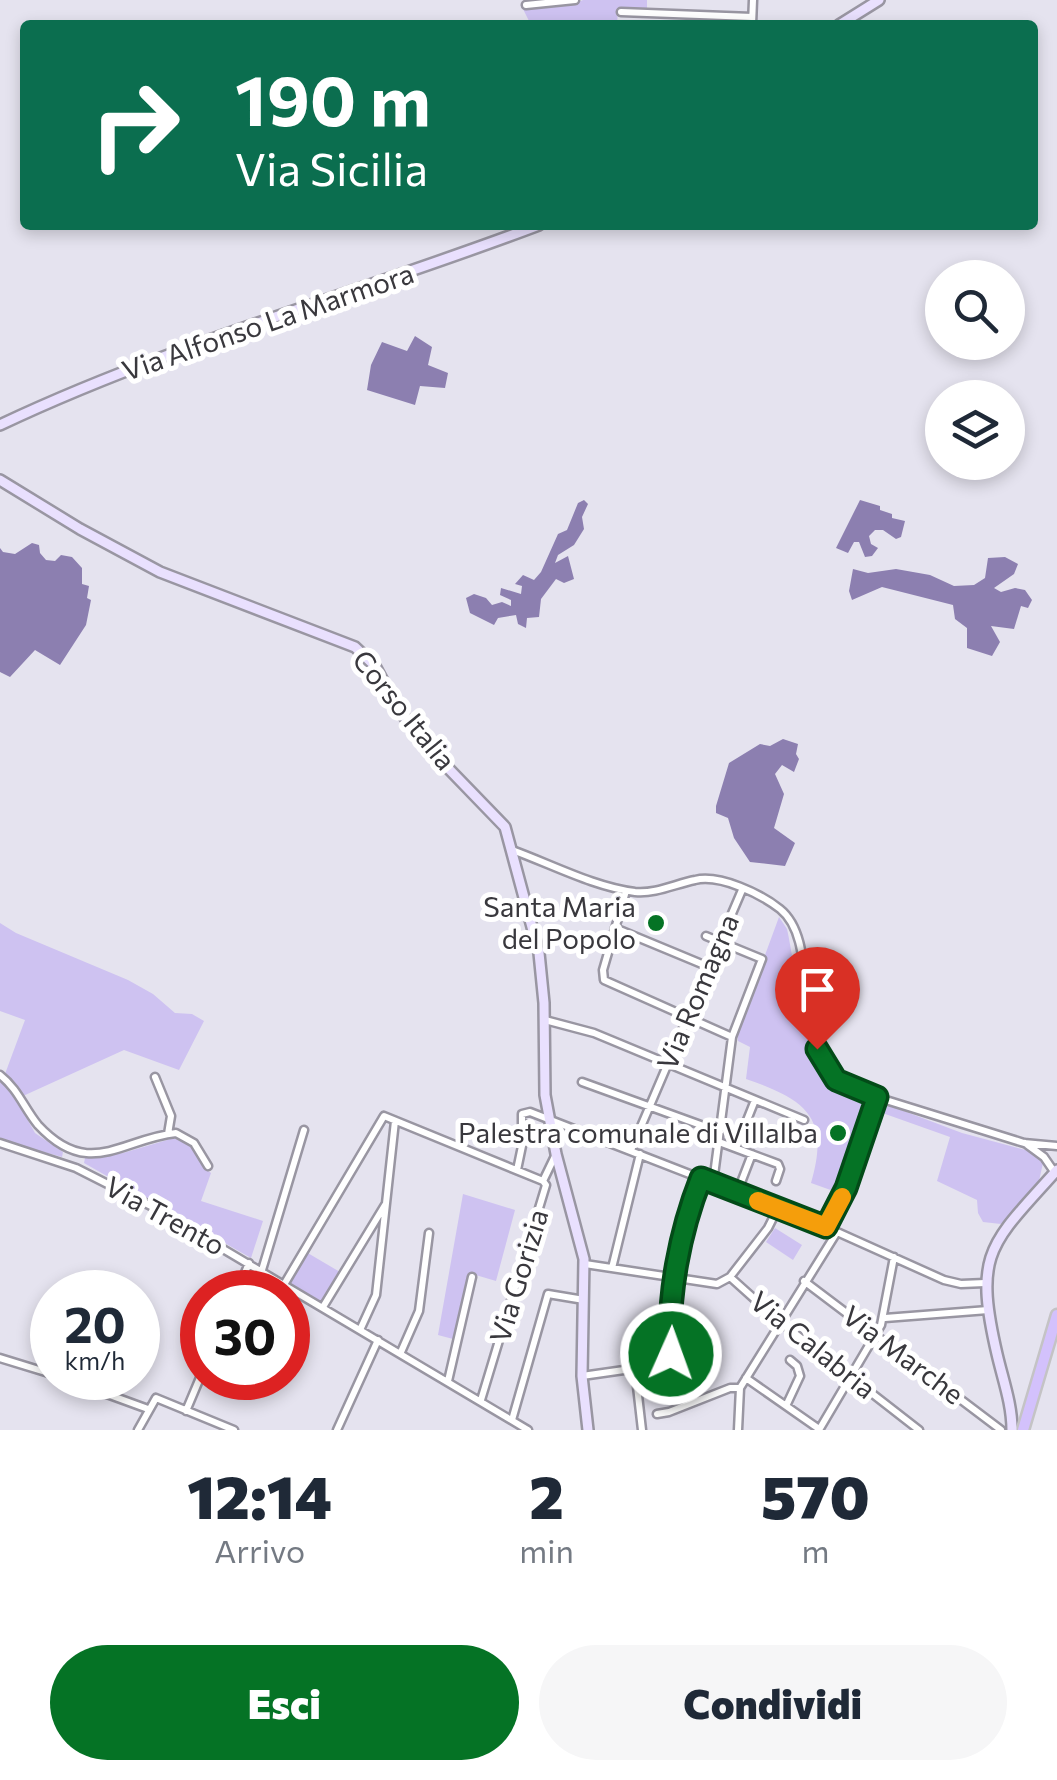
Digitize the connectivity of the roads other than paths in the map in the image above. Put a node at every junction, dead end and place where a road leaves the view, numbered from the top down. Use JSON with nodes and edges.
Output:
{"nodes":[{"id":1,"x":575,"y":0,"type":"edge"},
{"id":2,"x":879,"y":0,"type":"edge"},
{"id":3,"x":526,"y":4,"type":"dead end"},
{"id":4,"x":621,"y":12,"type":"dead end"},
{"id":5,"x":737,"y":20,"type":"edge"},
{"id":6,"x":847,"y":20,"type":"edge"},
{"id":7,"x":525,"y":230,"type":"edge"},
{"id":8,"x":0,"y":425,"type":"edge"},
{"id":9,"x":0,"y":480,"type":"edge"},
{"id":10,"x":511,"y":850,"type":"junction"},
{"id":11,"x":626,"y":890,"type":"junction"},
{"id":12,"x":742,"y":890,"type":"junction"},
{"id":13,"x":616,"y":928,"type":"junction"},
{"id":14,"x":706,"y":936,"type":"dead end"},
{"id":15,"x":720,"y":942,"type":"junction"},
{"id":16,"x":710,"y":968,"type":"junction"},
{"id":17,"x":688,"y":1018,"type":"junction"},
{"id":18,"x":545,"y":1020,"type":"junction"},
{"id":19,"x":732,"y":1037,"type":"junction"},
{"id":20,"x":668,"y":1064,"type":"junction"},
{"id":21,"x":0,"y":1076,"type":"edge"},
{"id":22,"x":155,"y":1077,"type":"dead end"},
{"id":23,"x":582,"y":1082,"type":"dead end"},
{"id":24,"x":727,"y":1088,"type":"junction"},
{"id":25,"x":877,"y":1097,"type":"junction"},
{"id":26,"x":755,"y":1100,"type":"junction"},
{"id":27,"x":650,"y":1106,"type":"junction"},
{"id":28,"x":550,"y":1117,"type":"junction"},
{"id":29,"x":395,"y":1120,"type":"junction"},
{"id":30,"x":804,"y":1120,"type":"dead end"},
{"id":31,"x":576,"y":1128,"type":"junction"},
{"id":32,"x":304,"y":1130,"type":"dead end"},
{"id":33,"x":720,"y":1132,"type":"junction"},
{"id":34,"x":168,"y":1134,"type":"junction"},
{"id":35,"x":554,"y":1140,"type":"junction"},
{"id":36,"x":719,"y":1142,"type":"junction"},
{"id":37,"x":0,"y":1143,"type":"edge"},
{"id":38,"x":1024,"y":1143,"type":"junction"},
{"id":39,"x":1057,"y":1146,"type":"edge"},
{"id":40,"x":736,"y":1148,"type":"junction"},
{"id":41,"x":80,"y":1152,"type":"junction"},
{"id":42,"x":636,"y":1152,"type":"junction"},
{"id":43,"x":556,"y":1154,"type":"junction"},
{"id":44,"x":752,"y":1154,"type":"junction"},
{"id":45,"x":208,"y":1166,"type":"dead end"},
{"id":46,"x":76,"y":1168,"type":"junction"},
{"id":47,"x":517,"y":1170,"type":"junction"},
{"id":48,"x":1056,"y":1171,"type":"edge"},
{"id":49,"x":701,"y":1178,"type":"junction"},
{"id":50,"x":563,"y":1180,"type":"junction"},
{"id":51,"x":776,"y":1180,"type":"dead end"},
{"id":52,"x":544,"y":1183,"type":"junction"},
{"id":53,"x":713,"y":1183,"type":"junction"},
{"id":54,"x":737,"y":1192,"type":"junction"},
{"id":55,"x":388,"y":1200,"type":"junction"},
{"id":56,"x":778,"y":1208,"type":"junction"},
{"id":57,"x":826,"y":1227,"type":"junction"},
{"id":58,"x":837,"y":1232,"type":"junction"},
{"id":59,"x":430,"y":1234,"type":"dead end"},
{"id":60,"x":894,"y":1258,"type":"junction"},
{"id":61,"x":250,"y":1263,"type":"junction"},
{"id":62,"x":585,"y":1264,"type":"junction"},
{"id":63,"x":612,"y":1268,"type":"junction"},
{"id":64,"x":247,"y":1270,"type":"edge"},
{"id":65,"x":262,"y":1270,"type":"joint"},
{"id":66,"x":292,"y":1270,"type":"edge"},
{"id":67,"x":676,"y":1276,"type":"junction"},
{"id":68,"x":472,"y":1277,"type":"dead end"},
{"id":69,"x":730,"y":1277,"type":"junction"},
{"id":70,"x":804,"y":1281,"type":"junction"},
{"id":71,"x":985,"y":1283,"type":"junction"},
{"id":72,"x":310,"y":1299,"type":"edge"},
{"id":73,"x":584,"y":1300,"type":"junction"},
{"id":74,"x":323,"y":1307,"type":"junction"},
{"id":75,"x":988,"y":1310,"type":"junction"},
{"id":76,"x":1057,"y":1315,"type":"edge"},
{"id":77,"x":884,"y":1318,"type":"junction"},
{"id":78,"x":779,"y":1321,"type":"junction"},
{"id":79,"x":360,"y":1330,"type":"junction"},
{"id":80,"x":877,"y":1333,"type":"junction"},
{"id":81,"x":378,"y":1340,"type":"junction"},
{"id":82,"x":401,"y":1352,"type":"junction"},
{"id":83,"x":0,"y":1358,"type":"edge"},
{"id":84,"x":790,"y":1360,"type":"dead end"},
{"id":85,"x":30,"y":1367,"type":"edge"},
{"id":86,"x":635,"y":1369,"type":"junction"},
{"id":87,"x":582,"y":1376,"type":"junction"},
{"id":88,"x":852,"y":1377,"type":"junction"},
{"id":89,"x":746,"y":1378,"type":"junction"},
{"id":90,"x":448,"y":1381,"type":"junction"},
{"id":91,"x":740,"y":1388,"type":"junction"},
{"id":92,"x":134,"y":1400,"type":"edge"},
{"id":93,"x":190,"y":1400,"type":"edge"},
{"id":94,"x":482,"y":1400,"type":"junction"},
{"id":95,"x":1030,"y":1404,"type":"junction"},
{"id":96,"x":150,"y":1405,"type":"junction"},
{"id":97,"x":786,"y":1406,"type":"junction"},
{"id":98,"x":1011,"y":1408,"type":"junction"},
{"id":99,"x":186,"y":1410,"type":"junction"},
{"id":100,"x":657,"y":1414,"type":"dead end"},
{"id":101,"x":512,"y":1420,"type":"junction"},
{"id":102,"x":1024,"y":1425,"type":"edge"},
{"id":103,"x":138,"y":1430,"type":"edge"},
{"id":104,"x":234,"y":1430,"type":"edge"},
{"id":105,"x":337,"y":1430,"type":"edge"},
{"id":106,"x":528,"y":1430,"type":"edge"},
{"id":107,"x":588,"y":1430,"type":"edge"},
{"id":108,"x":642,"y":1430,"type":"edge"},
{"id":109,"x":738,"y":1430,"type":"edge"},
{"id":110,"x":819,"y":1430,"type":"edge"},
{"id":111,"x":919,"y":1430,"type":"edge"},
{"id":112,"x":1002,"y":1430,"type":"edge"},
{"id":113,"x":1012,"y":1430,"type":"edge"}],
"edges":[{"from":1,"to":3,"type":"street"},
{"from":2,"to":6,"type":"street"},
{"from":4,"to":5,"type":"street"},
{"from":7,"to":8,"type":"street","name":"Via Alfonso La Marmora"},
{"from":9,"to":10,"type":"street","name":"Corso Italia"},
{"from":10,"to":11,"type":"street"},
{"from":10,"to":18,"type":"street","name":"Corso Italia"},
{"from":11,"to":12,"type":"street"},
{"from":11,"to":13,"type":"street"},
{"from":12,"to":15,"type":"street","name":"Via Romagna"},
{"from":12,"to":25,"type":"street"},
{"from":13,"to":16,"type":"street"},
{"from":13,"to":17,"type":"street"},
{"from":14,"to":15,"type":"street"},
{"from":15,"to":16,"type":"street","name":"Via Romagna"},
{"from":15,"to":19,"type":"street"},
{"from":16,"to":17,"type":"street","name":"Via Romagna"},
{"from":17,"to":19,"type":"street"},
{"from":17,"to":20,"type":"street","name":"Via Romagna"},
{"from":18,"to":20,"type":"street"},
{"from":18,"to":28,"type":"street","name":"Corso Italia"},
{"from":19,"to":24,"type":"street"},
{"from":20,"to":24,"type":"street"},
{"from":20,"to":27,"type":"street","name":"Via Romagna"},
{"from":21,"to":41,"type":"street"},
{"from":22,"to":34,"type":"street"},
{"from":23,"to":27,"type":"street"},
{"from":24,"to":26,"type":"street"},
{"from":24,"to":33,"type":"street"},
{"from":25,"to":38,"type":"street"},
{"from":25,"to":57,"type":"street"},
{"from":26,"to":30,"type":"street"},
{"from":26,"to":40,"type":"street"},
{"from":27,"to":33,"type":"street"},
{"from":27,"to":42,"type":"street","name":"Via Romagna"},
{"from":28,"to":31,"type":"street"},
{"from":28,"to":35,"type":"street","name":"Corso Italia"},
{"from":28,"to":47,"type":"street"},
{"from":29,"to":47,"type":"street"},
{"from":29,"to":55,"type":"street"},
{"from":29,"to":66,"type":"street"},
{"from":31,"to":35,"type":"street"},
{"from":31,"to":42,"type":"street"},
{"from":32,"to":65,"type":"street"},
{"from":33,"to":36,"type":"street"},
{"from":34,"to":41,"type":"street"},
{"from":34,"to":45,"type":"street"},
{"from":35,"to":43,"type":"street","name":"Corso Italia"},
{"from":36,"to":40,"type":"street"},
{"from":36,"to":53,"type":"street"},
{"from":37,"to":46,"type":"street","name":"Via Trento"},
{"from":38,"to":39,"type":"street"},
{"from":38,"to":48,"type":"street"},
{"from":40,"to":44,"type":"street"},
{"from":41,"to":46,"type":"street"},
{"from":42,"to":49,"type":"street"},
{"from":42,"to":63,"type":"street","name":"Via Romagna"},
{"from":43,"to":50,"type":"street","name":"Corso Italia"},
{"from":43,"to":52,"type":"street","name":"Via Gorizia"},
{"from":44,"to":51,"type":"street"},
{"from":44,"to":54,"type":"street"},
{"from":46,"to":61,"type":"street","name":"Via Trento"},
{"from":47,"to":52,"type":"street"},
{"from":48,"to":71,"type":"street"},
{"from":49,"to":53,"type":"street"},
{"from":49,"to":67,"type":"street"},
{"from":50,"to":52,"type":"street"},
{"from":50,"to":62,"type":"street","name":"Corso Italia"},
{"from":52,"to":94,"type":"street","name":"Via Gorizia"},
{"from":53,"to":54,"type":"street"},
{"from":54,"to":56,"type":"street"},
{"from":55,"to":74,"type":"street"},
{"from":55,"to":79,"type":"street"},
{"from":56,"to":57,"type":"street"},
{"from":56,"to":69,"type":"street"},
{"from":57,"to":58,"type":"street"},
{"from":58,"to":60,"type":"street"},
{"from":58,"to":70,"type":"street"},
{"from":59,"to":82,"type":"street"},
{"from":60,"to":71,"type":"street"},
{"from":60,"to":77,"type":"street"},
{"from":61,"to":64,"type":"street"},
{"from":61,"to":65,"type":"street","name":"Via Trento"},
{"from":62,"to":63,"type":"street","name":"Via Calabria"},
{"from":62,"to":73,"type":"street","name":"Corso Italia"},
{"from":63,"to":67,"type":"street","name":"Via Calabria"},
{"from":67,"to":69,"type":"street","name":"Via Calabria"},
{"from":67,"to":86,"type":"street"},
{"from":68,"to":90,"type":"street"},
{"from":69,"to":78,"type":"street","name":"Via Calabria"},
{"from":70,"to":78,"type":"street"},
{"from":70,"to":80,"type":"street","name":"Via Marche"},
{"from":71,"to":75,"type":"street"},
{"from":72,"to":74,"type":"street","name":"Via Trento"},
{"from":73,"to":87,"type":"street","name":"Corso Italia"},
{"from":73,"to":101,"type":"street"},
{"from":74,"to":79,"type":"street","name":"Via Trento"},
{"from":75,"to":77,"type":"street"},
{"from":75,"to":98,"type":"street"},
{"from":76,"to":95,"type":"main road"},
{"from":77,"to":80,"type":"street"},
{"from":78,"to":88,"type":"street","name":"Via Calabria"},
{"from":78,"to":89,"type":"street"},
{"from":79,"to":81,"type":"street","name":"Via Trento"},
{"from":80,"to":88,"type":"street"},
{"from":80,"to":112,"type":"street","name":"Via Marche"},
{"from":81,"to":82,"type":"street","name":"Via Trento"},
{"from":81,"to":105,"type":"street"},
{"from":82,"to":90,"type":"street","name":"Via Trento"},
{"from":83,"to":85,"type":"street"},
{"from":84,"to":97,"type":"street"},
{"from":86,"to":87,"type":"street"},
{"from":86,"to":108,"type":"street"},
{"from":87,"to":107,"type":"street","name":"Corso Italia"},
{"from":88,"to":110,"type":"street"},
{"from":88,"to":111,"type":"street","name":"Via Calabria"},
{"from":89,"to":91,"type":"street"},
{"from":89,"to":97,"type":"street"},
{"from":90,"to":94,"type":"street","name":"Via Trento"},
{"from":91,"to":100,"type":"street"},
{"from":91,"to":109,"type":"street"},
{"from":92,"to":96,"type":"street"},
{"from":93,"to":99,"type":"street"},
{"from":94,"to":101,"type":"street","name":"Via Trento"},
{"from":95,"to":98,"type":"street"},
{"from":95,"to":102,"type":"main road"},
{"from":96,"to":99,"type":"street"},
{"from":96,"to":103,"type":"street"},
{"from":97,"to":110,"type":"street"},
{"from":98,"to":102,"type":"street"},
{"from":98,"to":113,"type":"street"},
{"from":99,"to":104,"type":"street"},
{"from":101,"to":106,"type":"street","name":"Via Trento"}]}
